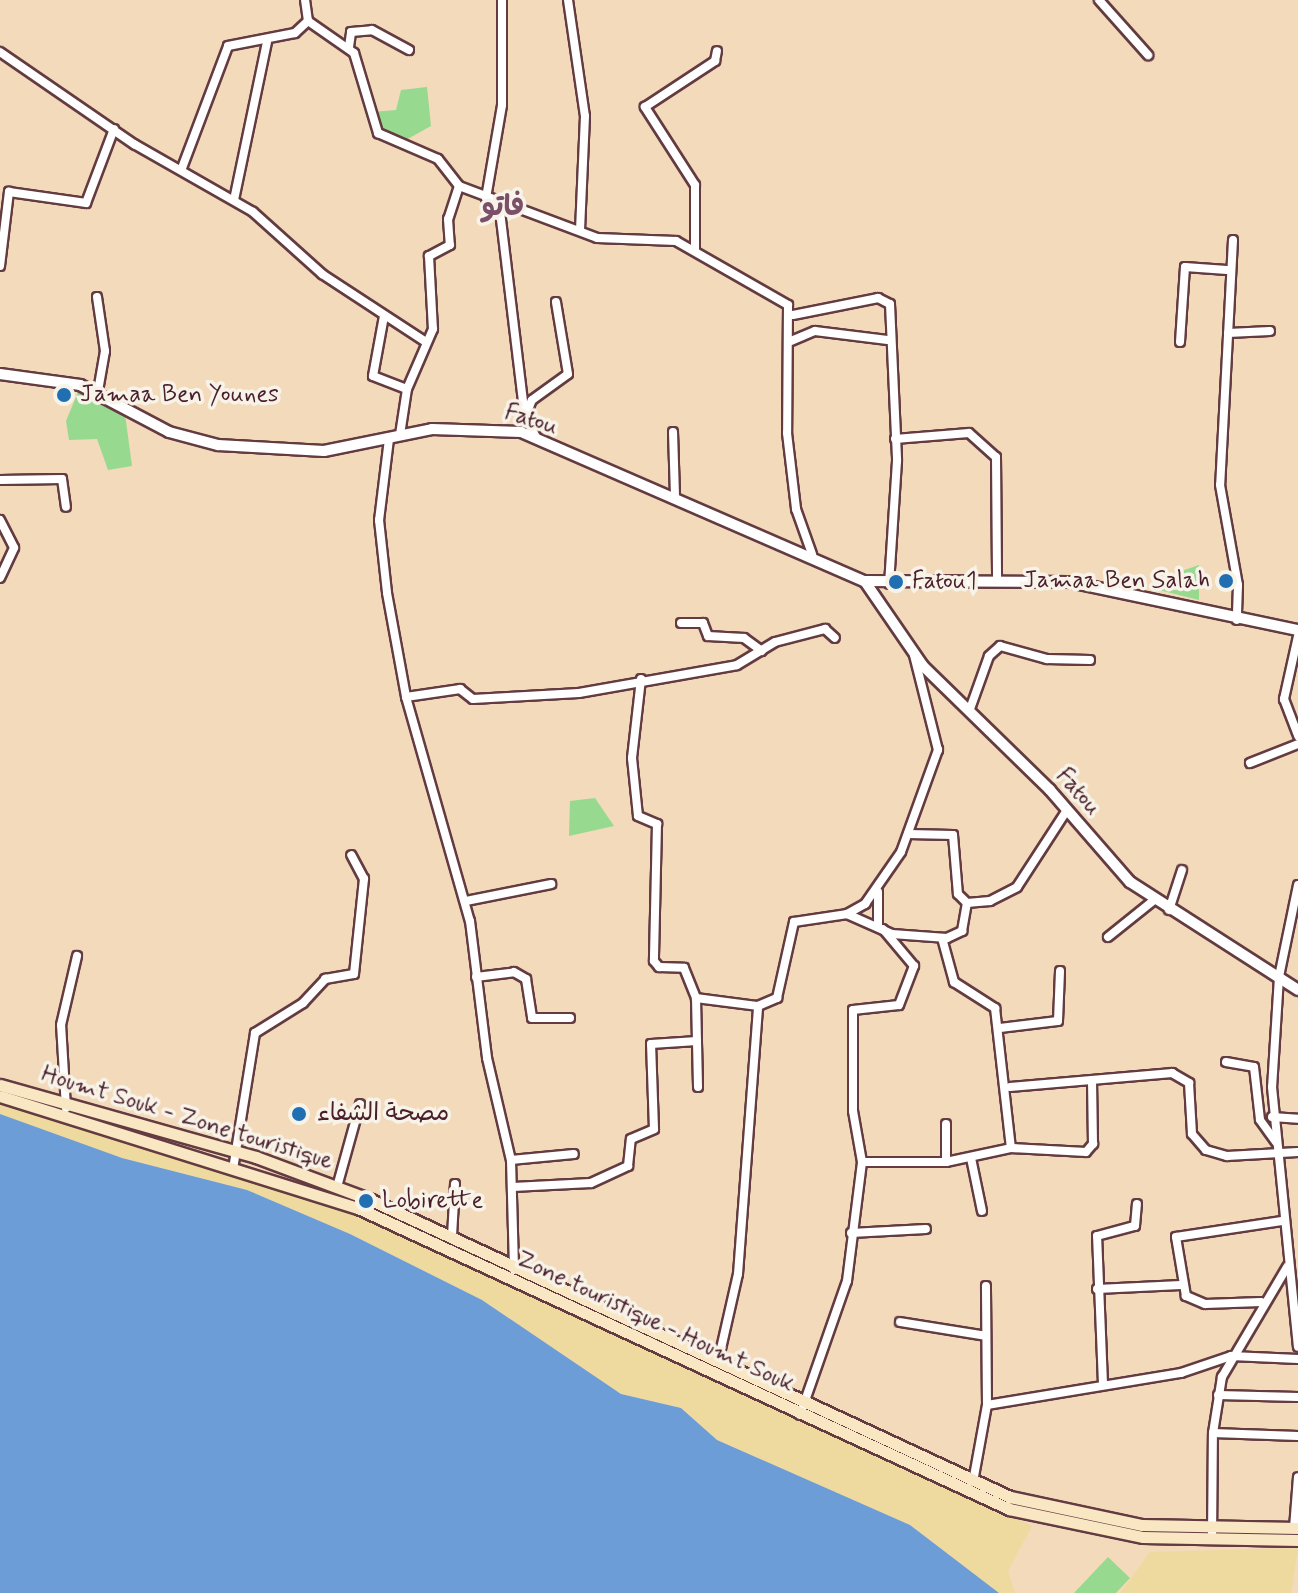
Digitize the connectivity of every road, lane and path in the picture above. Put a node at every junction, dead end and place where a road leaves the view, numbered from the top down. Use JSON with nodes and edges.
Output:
{"nodes":[{"id":1,"x":502,"y":0,"type":"edge"},
{"id":2,"x":568,"y":0,"type":"edge"},
{"id":3,"x":1099,"y":0,"type":"edge"},
{"id":4,"x":308,"y":1,"type":"edge"},
{"id":5,"x":308,"y":21,"type":"junction"},
{"id":6,"x":267,"y":42,"type":"junction"},
{"id":7,"x":349,"y":47,"type":"junction"},
{"id":8,"x":409,"y":50,"type":"dead end"},
{"id":9,"x":717,"y":51,"type":"dead end"},
{"id":10,"x":0,"y":52,"type":"edge"},
{"id":11,"x":1148,"y":55,"type":"dead end"},
{"id":12,"x":114,"y":129,"type":"junction"},
{"id":13,"x":182,"y":168,"type":"junction"},
{"id":14,"x":459,"y":186,"type":"junction"},
{"id":15,"x":486,"y":198,"type":"junction"},
{"id":16,"x":234,"y":200,"type":"junction"},
{"id":17,"x":499,"y":203,"type":"junction"},
{"id":18,"x":580,"y":229,"type":"junction"},
{"id":19,"x":1233,"y":240,"type":"dead end"},
{"id":20,"x":695,"y":249,"type":"junction"},
{"id":21,"x":0,"y":266,"type":"edge"},
{"id":22,"x":1227,"y":270,"type":"junction"},
{"id":23,"x":97,"y":297,"type":"dead end"},
{"id":24,"x":556,"y":302,"type":"dead end"},
{"id":25,"x":797,"y":314,"type":"junction"},
{"id":26,"x":384,"y":316,"type":"junction"},
{"id":27,"x":815,"y":331,"type":"junction"},
{"id":28,"x":1270,"y":331,"type":"dead end"},
{"id":29,"x":1228,"y":333,"type":"junction"},
{"id":30,"x":887,"y":340,"type":"junction"},
{"id":31,"x":791,"y":341,"type":"junction"},
{"id":32,"x":426,"y":342,"type":"junction"},
{"id":33,"x":1180,"y":342,"type":"dead end"},
{"id":34,"x":0,"y":374,"type":"edge"},
{"id":35,"x":407,"y":389,"type":"junction"},
{"id":36,"x":98,"y":391,"type":"junction"},
{"id":37,"x":525,"y":417,"type":"junction"},
{"id":38,"x":673,"y":432,"type":"dead end"},
{"id":39,"x":394,"y":437,"type":"junction"},
{"id":40,"x":536,"y":437,"type":"junction"},
{"id":41,"x":895,"y":439,"type":"junction"},
{"id":42,"x":0,"y":480,"type":"edge"},
{"id":43,"x":675,"y":495,"type":"junction"},
{"id":44,"x":66,"y":507,"type":"dead end"},
{"id":45,"x":0,"y":520,"type":"edge"},
{"id":46,"x":812,"y":554,"type":"junction"},
{"id":47,"x":0,"y":578,"type":"edge"},
{"id":48,"x":864,"y":581,"type":"junction"},
{"id":49,"x":997,"y":582,"type":"junction"},
{"id":50,"x":891,"y":585,"type":"junction"},
{"id":51,"x":890,"y":609,"type":"junction"},
{"id":52,"x":1237,"y":620,"type":"junction"},
{"id":53,"x":681,"y":623,"type":"dead end"},
{"id":54,"x":1298,"y":633,"type":"edge"},
{"id":55,"x":835,"y":638,"type":"dead end"},
{"id":56,"x":762,"y":651,"type":"junction"},
{"id":57,"x":914,"y":654,"type":"junction"},
{"id":58,"x":1090,"y":660,"type":"dead end"},
{"id":59,"x":641,"y":679,"type":"junction"},
{"id":60,"x":406,"y":697,"type":"junction"},
{"id":61,"x":970,"y":709,"type":"junction"},
{"id":62,"x":1298,"y":736,"type":"edge"},
{"id":63,"x":1298,"y":744,"type":"edge"},
{"id":64,"x":1250,"y":763,"type":"dead end"},
{"id":65,"x":1067,"y":810,"type":"junction"},
{"id":66,"x":908,"y":834,"type":"junction"},
{"id":67,"x":351,"y":855,"type":"dead end"},
{"id":68,"x":1182,"y":870,"type":"dead end"},
{"id":69,"x":551,"y":884,"type":"dead end"},
{"id":70,"x":1298,"y":885,"type":"edge"},
{"id":71,"x":878,"y":892,"type":"junction"},
{"id":72,"x":1154,"y":900,"type":"junction"},
{"id":73,"x":466,"y":901,"type":"junction"},
{"id":74,"x":967,"y":903,"type":"junction"},
{"id":75,"x":1169,"y":910,"type":"junction"},
{"id":76,"x":847,"y":914,"type":"junction"},
{"id":77,"x":880,"y":927,"type":"junction"},
{"id":78,"x":1108,"y":937,"type":"dead end"},
{"id":79,"x":942,"y":938,"type":"junction"},
{"id":80,"x":77,"y":956,"type":"dead end"},
{"id":81,"x":1060,"y":971,"type":"dead end"},
{"id":82,"x":476,"y":977,"type":"junction"},
{"id":83,"x":1279,"y":977,"type":"junction"},
{"id":84,"x":1298,"y":990,"type":"edge"},
{"id":85,"x":696,"y":998,"type":"junction"},
{"id":86,"x":758,"y":1006,"type":"junction"},
{"id":87,"x":570,"y":1018,"type":"dead end"},
{"id":88,"x":1000,"y":1028,"type":"junction"},
{"id":89,"x":697,"y":1041,"type":"junction"},
{"id":90,"x":1226,"y":1062,"type":"dead end"},
{"id":91,"x":1092,"y":1082,"type":"junction"},
{"id":92,"x":0,"y":1085,"type":"edge"},
{"id":93,"x":698,"y":1087,"type":"dead end"},
{"id":94,"x":1010,"y":1087,"type":"junction"},
{"id":95,"x":0,"y":1096,"type":"edge"},
{"id":96,"x":360,"y":1104,"type":"dead end"},
{"id":97,"x":66,"y":1109,"type":"junction"},
{"id":98,"x":1272,"y":1117,"type":"junction"},
{"id":99,"x":1298,"y":1119,"type":"edge"},
{"id":100,"x":946,"y":1124,"type":"dead end"},
{"id":101,"x":1277,"y":1147,"type":"junction"},
{"id":102,"x":1011,"y":1148,"type":"junction"},
{"id":103,"x":1298,"y":1152,"type":"edge"},
{"id":104,"x":574,"y":1154,"type":"dead end"},
{"id":105,"x":235,"y":1158,"type":"junction"},
{"id":106,"x":971,"y":1158,"type":"junction"},
{"id":107,"x":511,"y":1160,"type":"junction"},
{"id":108,"x":862,"y":1162,"type":"junction"},
{"id":109,"x":946,"y":1162,"type":"junction"},
{"id":110,"x":455,"y":1184,"type":"dead end"},
{"id":111,"x":337,"y":1187,"type":"junction"},
{"id":112,"x":513,"y":1187,"type":"junction"},
{"id":113,"x":1137,"y":1204,"type":"dead end"},
{"id":114,"x":982,"y":1211,"type":"dead end"},
{"id":115,"x":1282,"y":1221,"type":"junction"},
{"id":116,"x":926,"y":1229,"type":"dead end"},
{"id":117,"x":851,"y":1233,"type":"junction"},
{"id":118,"x":452,"y":1236,"type":"junction"},
{"id":119,"x":1287,"y":1267,"type":"junction"},
{"id":120,"x":513,"y":1272,"type":"junction"},
{"id":121,"x":1181,"y":1285,"type":"junction"},
{"id":122,"x":986,"y":1286,"type":"dead end"},
{"id":123,"x":1097,"y":1289,"type":"junction"},
{"id":124,"x":1261,"y":1302,"type":"junction"},
{"id":125,"x":1296,"y":1306,"type":"edge"},
{"id":126,"x":900,"y":1322,"type":"dead end"},
{"id":127,"x":986,"y":1336,"type":"junction"},
{"id":128,"x":1298,"y":1347,"type":"edge"},
{"id":129,"x":1231,"y":1356,"type":"junction"},
{"id":130,"x":1298,"y":1359,"type":"edge"},
{"id":131,"x":718,"y":1362,"type":"junction"},
{"id":132,"x":1103,"y":1384,"type":"junction"},
{"id":133,"x":1218,"y":1395,"type":"junction"},
{"id":134,"x":1298,"y":1397,"type":"edge"},
{"id":135,"x":805,"y":1403,"type":"junction"},
{"id":136,"x":987,"y":1405,"type":"junction"},
{"id":137,"x":800,"y":1415,"type":"junction"},
{"id":138,"x":1213,"y":1433,"type":"junction"},
{"id":139,"x":1298,"y":1436,"type":"edge"},
{"id":140,"x":1298,"y":1477,"type":"edge"},
{"id":141,"x":973,"y":1483,"type":"junction"},
{"id":142,"x":1297,"y":1532,"type":"edge"},
{"id":143,"x":1212,"y":1534,"type":"junction"}],
"edges":[{"from":1,"to":15,"type":"street"},
{"from":2,"to":18,"type":"street"},
{"from":3,"to":11,"type":"street"},
{"from":4,"to":5,"type":"street"},
{"from":5,"to":6,"type":"street"},
{"from":5,"to":7,"type":"street"},
{"from":6,"to":13,"type":"street"},
{"from":6,"to":16,"type":"street"},
{"from":7,"to":8,"type":"street"},
{"from":7,"to":14,"type":"street"},
{"from":9,"to":20,"type":"street"},
{"from":10,"to":12,"type":"street"},
{"from":12,"to":13,"type":"street"},
{"from":12,"to":21,"type":"street"},
{"from":13,"to":16,"type":"street"},
{"from":14,"to":15,"type":"street"},
{"from":14,"to":32,"type":"street"},
{"from":15,"to":17,"type":"street"},
{"from":16,"to":26,"type":"street"},
{"from":17,"to":18,"type":"street"},
{"from":17,"to":37,"type":"street"},
{"from":18,"to":20,"type":"street"},
{"from":19,"to":22,"type":"street"},
{"from":20,"to":25,"type":"street"},
{"from":22,"to":29,"type":"street"},
{"from":22,"to":33,"type":"street"},
{"from":23,"to":36,"type":"street"},
{"from":24,"to":37,"type":"street"},
{"from":25,"to":27,"type":"street"},
{"from":25,"to":30,"type":"street"},
{"from":25,"to":31,"type":"street"},
{"from":26,"to":32,"type":"street"},
{"from":26,"to":35,"type":"street"},
{"from":27,"to":30,"type":"street"},
{"from":27,"to":31,"type":"street"},
{"from":28,"to":29,"type":"street"},
{"from":29,"to":52,"type":"street"},
{"from":30,"to":41,"type":"street"},
{"from":31,"to":46,"type":"street"},
{"from":32,"to":35,"type":"street"},
{"from":34,"to":36,"type":"street","name":"Fatou"},
{"from":35,"to":39,"type":"street"},
{"from":36,"to":39,"type":"street","name":"Fatou"},
{"from":37,"to":40,"type":"street"},
{"from":38,"to":43,"type":"street"},
{"from":39,"to":40,"type":"street","name":"Fatou"},
{"from":39,"to":60,"type":"street"},
{"from":40,"to":43,"type":"street","name":"Fatou"},
{"from":41,"to":49,"type":"street"},
{"from":41,"to":50,"type":"street"},
{"from":42,"to":44,"type":"street"},
{"from":43,"to":46,"type":"street","name":"Fatou"},
{"from":45,"to":47,"type":"street"},
{"from":46,"to":48,"type":"street","name":"Fatou"},
{"from":48,"to":50,"type":"street","name":"Fatou"},
{"from":48,"to":51,"type":"street","name":"Fatou"},
{"from":49,"to":50,"type":"street","name":"Fatou"},
{"from":49,"to":52,"type":"street","name":"Fatou"},
{"from":50,"to":51,"type":"street"},
{"from":51,"to":57,"type":"street","name":"Fatou"},
{"from":52,"to":54,"type":"street","name":"Fatou"},
{"from":53,"to":56,"type":"street"},
{"from":54,"to":62,"type":"street"},
{"from":55,"to":56,"type":"street"},
{"from":56,"to":59,"type":"street"},
{"from":57,"to":61,"type":"street","name":"Fatou"},
{"from":57,"to":66,"type":"street"},
{"from":58,"to":61,"type":"street"},
{"from":59,"to":60,"type":"street"},
{"from":59,"to":85,"type":"street"},
{"from":60,"to":73,"type":"street"},
{"from":61,"to":65,"type":"street","name":"Fatou"},
{"from":63,"to":64,"type":"street"},
{"from":65,"to":72,"type":"street","name":"Fatou"},
{"from":65,"to":74,"type":"street"},
{"from":66,"to":71,"type":"street"},
{"from":66,"to":74,"type":"street"},
{"from":67,"to":105,"type":"street"},
{"from":68,"to":75,"type":"street"},
{"from":69,"to":73,"type":"street"},
{"from":70,"to":83,"type":"street"},
{"from":71,"to":76,"type":"street"},
{"from":71,"to":77,"type":"street"},
{"from":72,"to":75,"type":"street","name":"Fatou"},
{"from":72,"to":78,"type":"street"},
{"from":73,"to":82,"type":"street"},
{"from":74,"to":79,"type":"street"},
{"from":75,"to":83,"type":"street","name":"Fatou"},
{"from":76,"to":77,"type":"street"},
{"from":76,"to":86,"type":"street"},
{"from":77,"to":79,"type":"street"},
{"from":77,"to":108,"type":"street"},
{"from":79,"to":88,"type":"street"},
{"from":80,"to":97,"type":"street"},
{"from":81,"to":88,"type":"street"},
{"from":82,"to":87,"type":"street"},
{"from":82,"to":107,"type":"street"},
{"from":83,"to":84,"type":"street","name":"Fatou"},
{"from":83,"to":98,"type":"street"},
{"from":85,"to":86,"type":"street"},
{"from":85,"to":89,"type":"street"},
{"from":86,"to":131,"type":"street"},
{"from":88,"to":94,"type":"street"},
{"from":89,"to":93,"type":"street"},
{"from":89,"to":112,"type":"street"},
{"from":90,"to":101,"type":"street"},
{"from":91,"to":94,"type":"street"},
{"from":91,"to":101,"type":"street"},
{"from":91,"to":102,"type":"street"},
{"from":92,"to":97,"type":"main road","name":"Houmt Souk - Zone touristique"},
{"from":94,"to":102,"type":"street"},
{"from":95,"to":97,"type":"main road"},
{"from":96,"to":111,"type":"street"},
{"from":97,"to":105,"type":"main road","name":"Houmt Souk - Zone touristique"},
{"from":98,"to":99,"type":"street"},
{"from":98,"to":101,"type":"street"},
{"from":100,"to":109,"type":"street"},
{"from":101,"to":103,"type":"street"},
{"from":101,"to":115,"type":"street"},
{"from":102,"to":106,"type":"street"},
{"from":104,"to":107,"type":"street"},
{"from":105,"to":111,"type":"main road","name":"Houmt Souk - Zone touristique"},
{"from":105,"to":120,"type":"main road","name":"Zone touristique - Houmt Souk"},
{"from":106,"to":109,"type":"street"},
{"from":106,"to":114,"type":"street"},
{"from":107,"to":112,"type":"street"},
{"from":108,"to":109,"type":"street"},
{"from":108,"to":117,"type":"street"},
{"from":110,"to":118,"type":"street"},
{"from":111,"to":118,"type":"main road","name":"Houmt Souk - Zone touristique"},
{"from":112,"to":120,"type":"street"},
{"from":113,"to":123,"type":"street"},
{"from":115,"to":119,"type":"street"},
{"from":115,"to":121,"type":"street"},
{"from":116,"to":117,"type":"street"},
{"from":117,"to":135,"type":"street"},
{"from":118,"to":120,"type":"main road","name":"Houmt Souk - Zone touristique"},
{"from":119,"to":124,"type":"street"},
{"from":119,"to":125,"type":"street"},
{"from":120,"to":131,"type":"main road","name":"Houmt Souk - Zone touristique"},
{"from":120,"to":137,"type":"main road","name":"Zone touristique - Houmt Souk"},
{"from":121,"to":123,"type":"street"},
{"from":121,"to":124,"type":"street"},
{"from":122,"to":127,"type":"street"},
{"from":123,"to":132,"type":"street"},
{"from":124,"to":129,"type":"street"},
{"from":125,"to":128,"type":"street"},
{"from":126,"to":127,"type":"street"},
{"from":127,"to":136,"type":"street"},
{"from":129,"to":130,"type":"street"},
{"from":129,"to":132,"type":"street"},
{"from":129,"to":133,"type":"street"},
{"from":131,"to":135,"type":"main road","name":"Houmt Souk - Zone touristique"},
{"from":132,"to":136,"type":"street"},
{"from":133,"to":134,"type":"street"},
{"from":133,"to":138,"type":"street"},
{"from":135,"to":137,"type":"street"},
{"from":135,"to":141,"type":"main road","name":"Houmt Souk - Zone touristique"},
{"from":136,"to":141,"type":"street"},
{"from":137,"to":143,"type":"main road","name":"Zone touristique - Houmt Souk"},
{"from":138,"to":139,"type":"street"},
{"from":138,"to":143,"type":"street"},
{"from":140,"to":142,"type":"street"},
{"from":141,"to":143,"type":"main road","name":"Houmt Souk - Zone touristique"},
{"from":142,"to":143,"type":"main road","name":"Houmt Souk - Zone touristique"}]}
